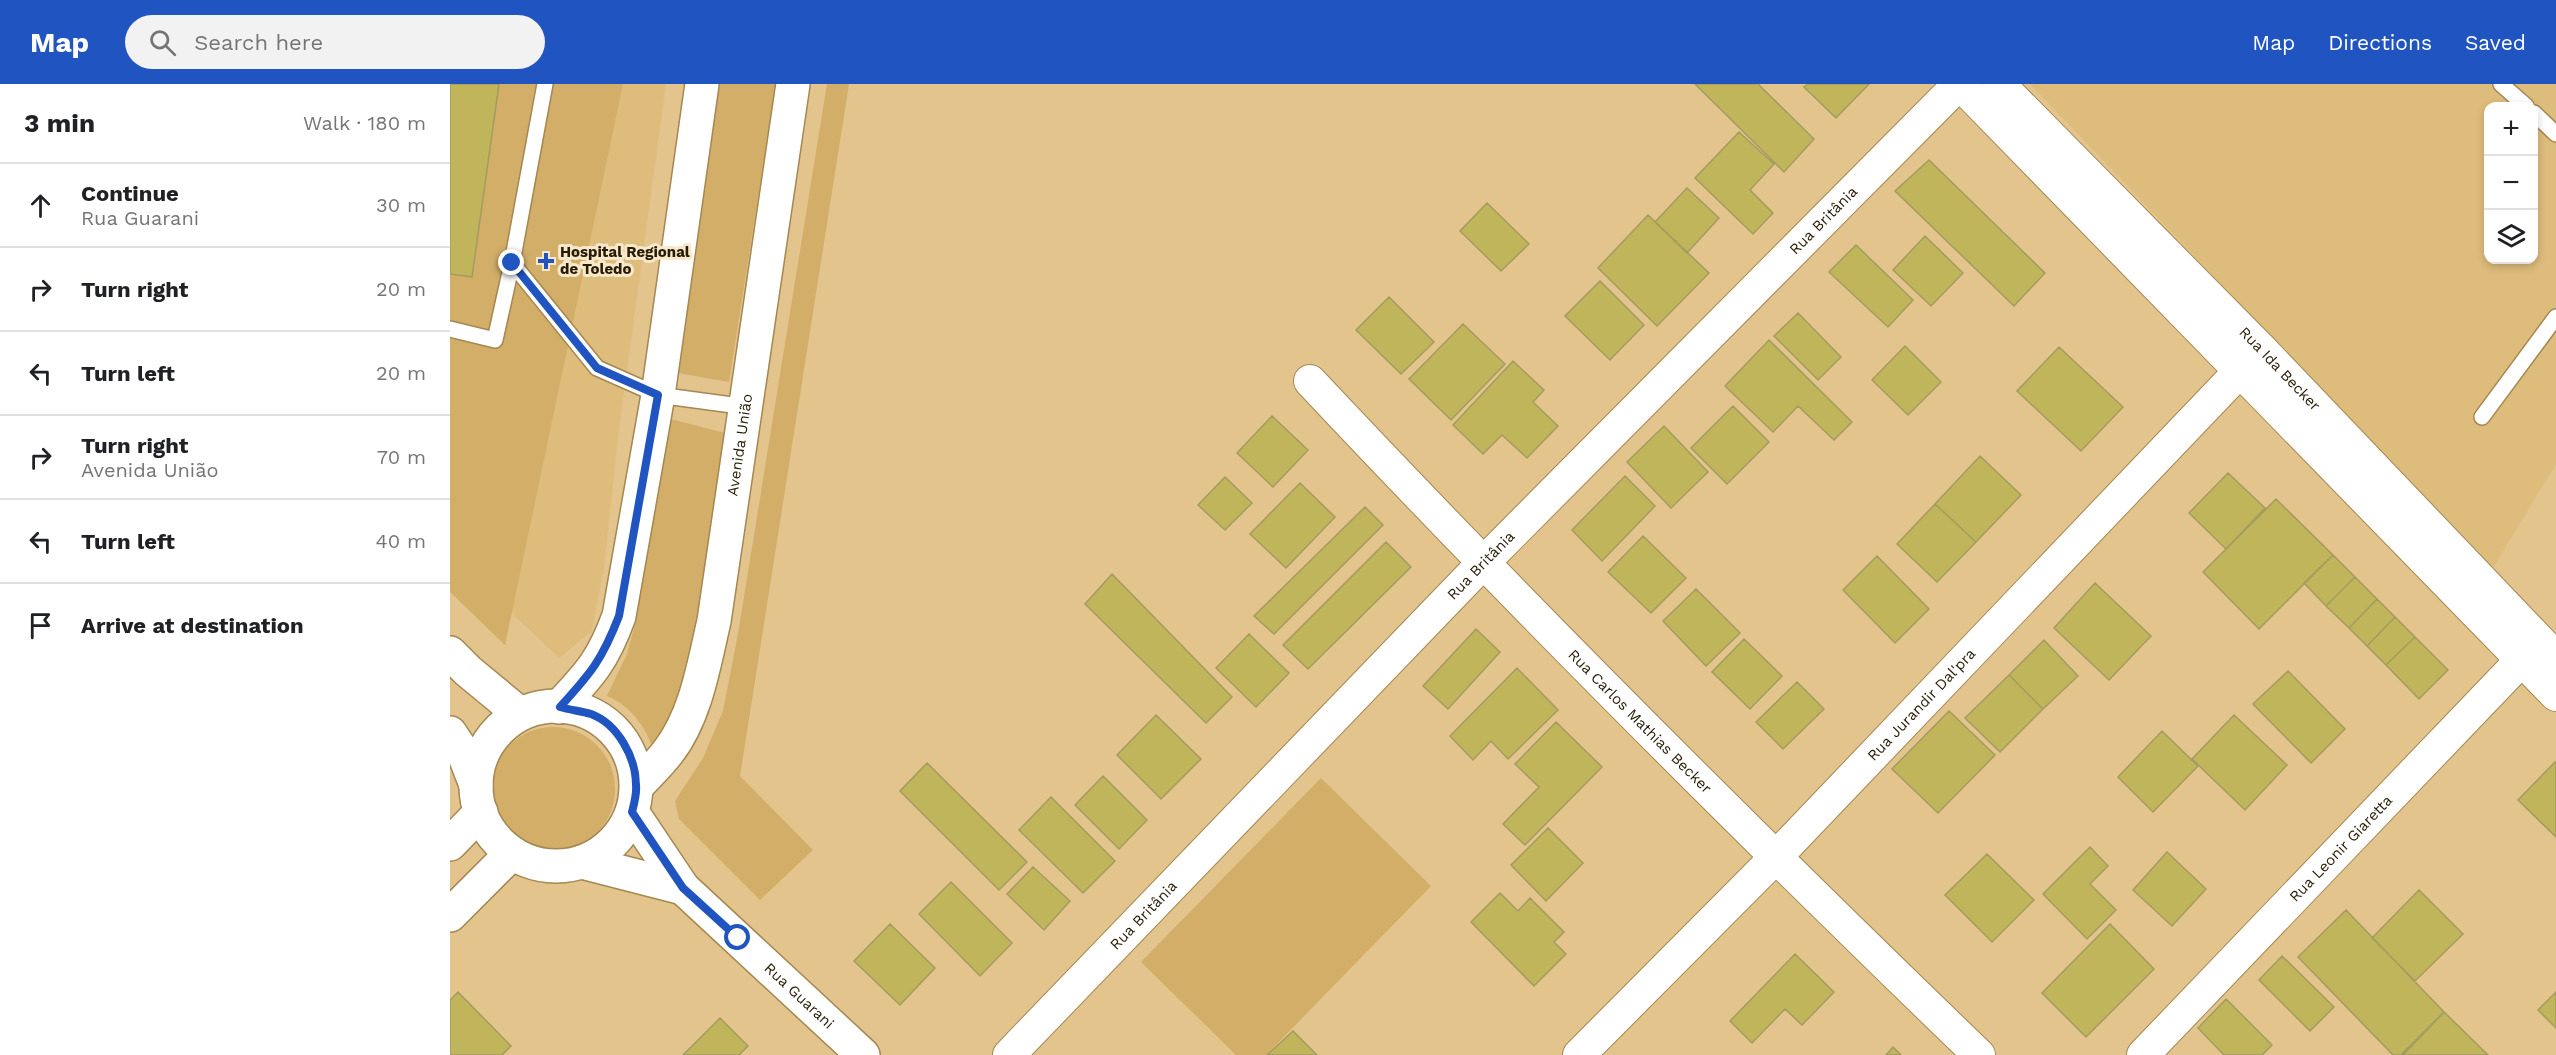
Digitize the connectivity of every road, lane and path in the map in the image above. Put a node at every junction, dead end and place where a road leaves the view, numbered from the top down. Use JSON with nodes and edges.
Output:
{"nodes":[{"id":1,"x":545,"y":84,"type":"edge"},
{"id":2,"x":702,"y":84,"type":"edge"},
{"id":3,"x":793,"y":84,"type":"edge"},
{"id":4,"x":1960,"y":84,"type":"edge"},
{"id":5,"x":1999,"y":84,"type":"edge"},
{"id":6,"x":2501,"y":84,"type":"edge"},
{"id":7,"x":2521,"y":102,"type":"edge"},
{"id":8,"x":2538,"y":117,"type":"edge"},
{"id":9,"x":2556,"y":134,"type":"edge"},
{"id":10,"x":512,"y":263,"type":"junction"},
{"id":11,"x":2556,"y":317,"type":"edge"},
{"id":12,"x":450,"y":329,"type":"edge"},
{"id":13,"x":2250,"y":360,"type":"junction"},
{"id":14,"x":1310,"y":381,"type":"dead end"},
{"id":15,"x":658,"y":395,"type":"junction"},
{"id":16,"x":747,"y":407,"type":"junction"},
{"id":17,"x":2482,"y":417,"type":"dead end"},
{"id":18,"x":1482,"y":564,"type":"junction"},
{"id":19,"x":450,"y":653,"type":"edge"},
{"id":20,"x":2539,"y":653,"type":"edge"},
{"id":21,"x":2556,"y":695,"type":"edge"},
{"id":22,"x":560,"y":707,"type":"junction"},
{"id":23,"x":520,"y":714,"type":"junction"},
{"id":24,"x":450,"y":733,"type":"edge"},
{"id":25,"x":478,"y":799,"type":"junction"},
{"id":26,"x":634,"y":799,"type":"junction"},
{"id":27,"x":450,"y":844,"type":"edge"},
{"id":28,"x":512,"y":853,"type":"junction"},
{"id":29,"x":1775,"y":858,"type":"junction"},
{"id":30,"x":582,"y":862,"type":"junction"},
{"id":31,"x":683,"y":888,"type":"junction"},
{"id":32,"x":450,"y":915,"type":"edge"},
{"id":33,"x":862,"y":1055,"type":"edge"},
{"id":34,"x":1009,"y":1055,"type":"edge"},
{"id":35,"x":1580,"y":1055,"type":"edge"},
{"id":36,"x":1979,"y":1055,"type":"edge"},
{"id":37,"x":2143,"y":1055,"type":"edge"}],
"edges":[{"from":1,"to":10,"type":"lane"},
{"from":2,"to":15,"type":"street"},
{"from":3,"to":16,"type":"street","name":"Avenida União"},
{"from":4,"to":13,"type":"street"},
{"from":4,"to":18,"type":"street","name":"Rua Britânia"},
{"from":5,"to":13,"type":"street","name":"Rua Ida Becker"},
{"from":6,"to":7,"type":"lane"},
{"from":8,"to":9,"type":"lane"},
{"from":10,"to":12,"type":"lane"},
{"from":10,"to":15,"type":"lane"},
{"from":11,"to":17,"type":"lane"},
{"from":13,"to":20,"type":"street","name":"Rua Ida Becker"},
{"from":13,"to":29,"type":"street","name":"Rua Jurandir Dal'pra"},
{"from":14,"to":18,"type":"street","name":"Rua Carlos Mathias Becker"},
{"from":15,"to":16,"type":"lane"},
{"from":15,"to":22,"type":"street"},
{"from":16,"to":26,"type":"street","name":"Avenida União"},
{"from":18,"to":29,"type":"street","name":"Rua Carlos Mathias Becker"},
{"from":18,"to":34,"type":"street","name":"Rua Britânia"},
{"from":19,"to":23,"type":"street"},
{"from":20,"to":21,"type":"street","name":"Rua Ida Becker"},
{"from":20,"to":37,"type":"street","name":"Rua Leonir Giaretta"},
{"from":22,"to":23,"type":"street"},
{"from":22,"to":26,"type":"street"},
{"from":23,"to":25,"type":"street"},
{"from":24,"to":25,"type":"street"},
{"from":25,"to":27,"type":"street"},
{"from":25,"to":28,"type":"street"},
{"from":26,"to":30,"type":"street"},
{"from":26,"to":31,"type":"street","name":"Rua Guarani"},
{"from":28,"to":30,"type":"street"},
{"from":28,"to":32,"type":"street"},
{"from":29,"to":35,"type":"street","name":"Rua Jurandir Dal'pra"},
{"from":29,"to":36,"type":"street","name":"Rua Carlos Mathias Becker"},
{"from":30,"to":31,"type":"street","name":"Rua Guarani"},
{"from":31,"to":33,"type":"street","name":"Rua Guarani"}]}
